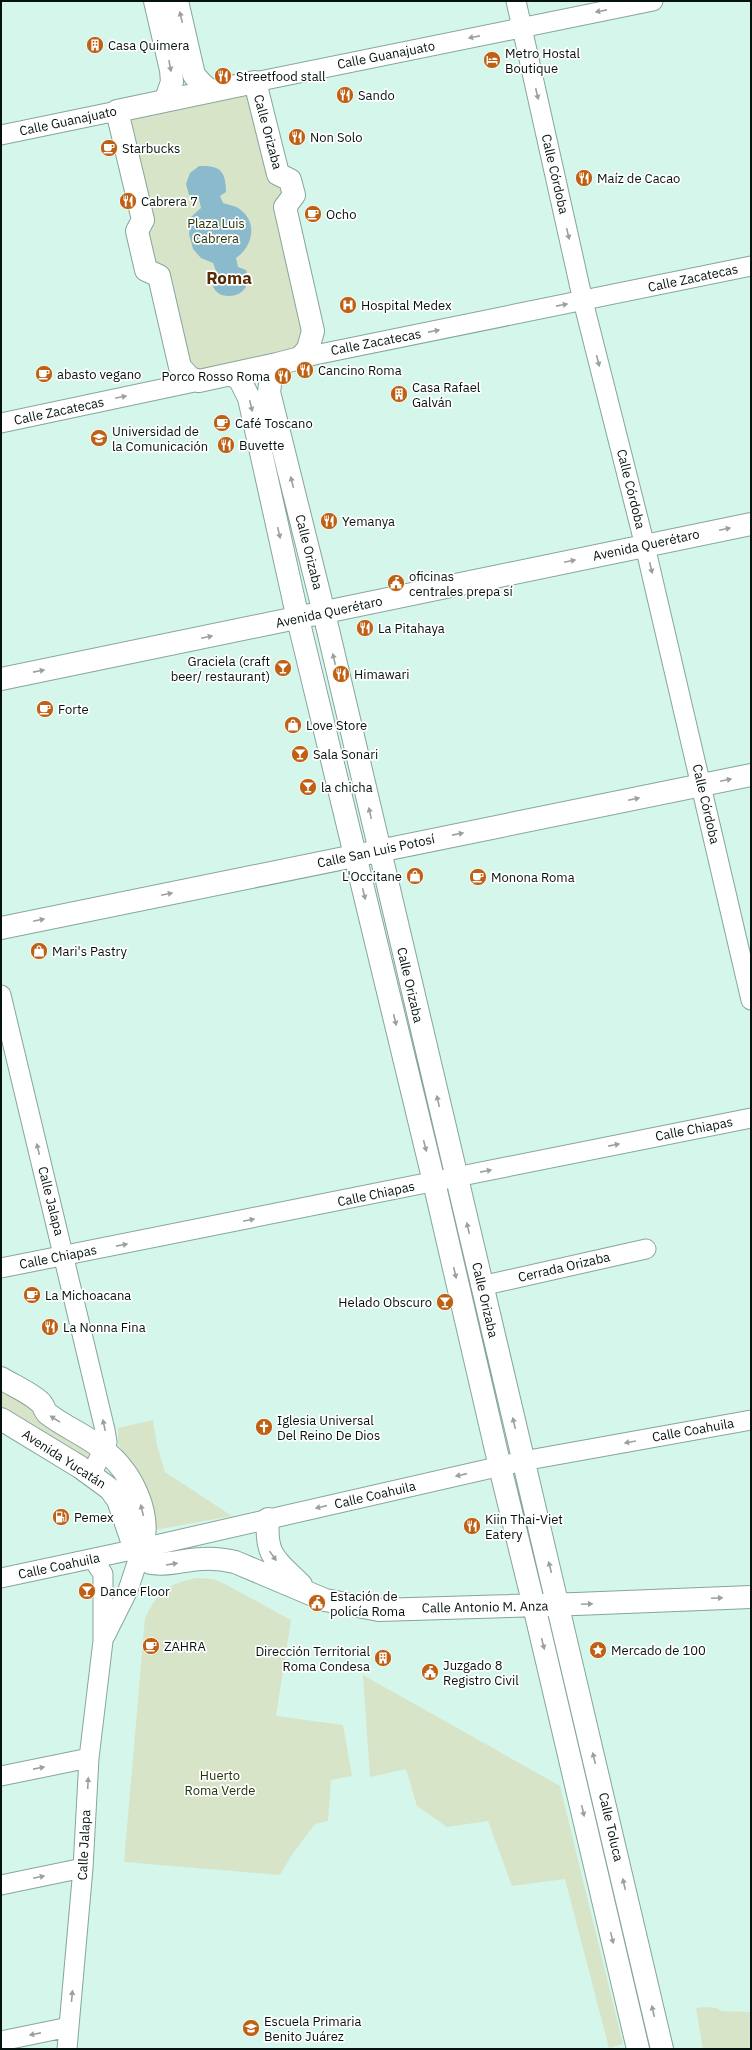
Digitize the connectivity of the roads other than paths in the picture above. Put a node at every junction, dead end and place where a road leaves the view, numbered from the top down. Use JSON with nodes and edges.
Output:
{"nodes":[{"id":1,"x":155,"y":1,"type":"edge"},
{"id":2,"x":177,"y":1,"type":"edge"},
{"id":3,"x":516,"y":1,"type":"edge"},
{"id":4,"x":653,"y":1,"type":"edge"},
{"id":5,"x":522,"y":27,"type":"junction"},
{"id":6,"x":255,"y":82,"type":"junction"},
{"id":7,"x":210,"y":90,"type":"junction"},
{"id":8,"x":166,"y":99,"type":"junction"},
{"id":9,"x":117,"y":110,"type":"junction"},
{"id":10,"x":1,"y":135,"type":"edge"},
{"id":11,"x":751,"y":266,"type":"edge"},
{"id":12,"x":583,"y":301,"type":"junction"},
{"id":13,"x":300,"y":358,"type":"junction"},
{"id":14,"x":277,"y":364,"type":"junction"},
{"id":15,"x":231,"y":374,"type":"junction"},
{"id":16,"x":199,"y":381,"type":"junction"},
{"id":17,"x":1,"y":423,"type":"edge"},
{"id":18,"x":751,"y":524,"type":"edge"},
{"id":19,"x":645,"y":546,"type":"junction"},
{"id":20,"x":324,"y":613,"type":"junction"},
{"id":21,"x":298,"y":619,"type":"junction"},
{"id":22,"x":1,"y":679,"type":"edge"},
{"id":23,"x":751,"y":775,"type":"edge"},
{"id":24,"x":702,"y":785,"type":"junction"},
{"id":25,"x":379,"y":850,"type":"junction"},
{"id":26,"x":354,"y":856,"type":"junction"},
{"id":27,"x":1,"y":928,"type":"edge"},
{"id":28,"x":1,"y":995,"type":"edge"},
{"id":29,"x":751,"y":1000,"type":"edge"},
{"id":30,"x":751,"y":1118,"type":"edge"},
{"id":31,"x":456,"y":1177,"type":"junction"},
{"id":32,"x":434,"y":1182,"type":"junction"},
{"id":33,"x":646,"y":1249,"type":"dead end"},
{"id":34,"x":64,"y":1257,"type":"junction"},
{"id":35,"x":1,"y":1268,"type":"edge"},
{"id":36,"x":482,"y":1286,"type":"junction"},
{"id":37,"x":1,"y":1378,"type":"edge"},
{"id":38,"x":1,"y":1420,"type":"edge"},
{"id":39,"x":751,"y":1420,"type":"edge"},
{"id":40,"x":104,"y":1450,"type":"junction"},
{"id":41,"x":523,"y":1461,"type":"junction"},
{"id":42,"x":500,"y":1467,"type":"junction"},
{"id":43,"x":91,"y":1475,"type":"junction"},
{"id":44,"x":268,"y":1519,"type":"junction"},
{"id":45,"x":142,"y":1548,"type":"junction"},
{"id":46,"x":93,"y":1559,"type":"junction"},
{"id":47,"x":1,"y":1578,"type":"edge"},
{"id":48,"x":307,"y":1591,"type":"junction"},
{"id":49,"x":751,"y":1597,"type":"edge"},
{"id":50,"x":559,"y":1605,"type":"junction"},
{"id":51,"x":534,"y":1606,"type":"junction"},
{"id":52,"x":103,"y":1640,"type":"junction"},
{"id":53,"x":89,"y":1758,"type":"junction"},
{"id":54,"x":1,"y":1776,"type":"edge"},
{"id":55,"x":83,"y":1868,"type":"junction"},
{"id":56,"x":1,"y":1885,"type":"edge"},
{"id":57,"x":69,"y":2027,"type":"junction"},
{"id":58,"x":1,"y":2041,"type":"edge"},
{"id":59,"x":67,"y":2049,"type":"edge"},
{"id":60,"x":638,"y":2049,"type":"edge"},
{"id":61,"x":662,"y":2049,"type":"edge"}],
"edges":[{"from":1,"to":8,"type":"street","one_way":true},
{"from":7,"to":2,"type":"street","one_way":true},
{"from":3,"to":5,"type":"street","name":"Calle Córdoba"},
{"from":4,"to":5,"type":"street","name":"Calle Guanajuato","one_way":true},
{"from":5,"to":6,"type":"street","name":"Calle Guanajuato","one_way":true},
{"from":5,"to":12,"type":"street","name":"Calle Córdoba","one_way":true},
{"from":6,"to":7,"type":"street","name":"Calle Guanajuato"},
{"from":6,"to":13,"type":"street","name":"Calle Orizaba"},
{"from":7,"to":8,"type":"street","name":"Calle Guanajuato"},
{"from":8,"to":9,"type":"street","name":"Calle Guanajuato"},
{"from":9,"to":10,"type":"street","name":"Calle Guanajuato"},
{"from":9,"to":16,"type":"street"},
{"from":11,"to":12,"type":"street","name":"Calle Zacatecas"},
{"from":13,"to":12,"type":"street","name":"Calle Zacatecas","one_way":true},
{"from":12,"to":19,"type":"street","name":"Calle Córdoba","one_way":true},
{"from":13,"to":14,"type":"street","name":"Calle Zacatecas"},
{"from":14,"to":15,"type":"street","name":"Calle Zacatecas"},
{"from":20,"to":14,"type":"street","name":"Calle Orizaba","one_way":true},
{"from":15,"to":16,"type":"street","name":"Calle Zacatecas"},
{"from":15,"to":21,"type":"street","name":"Calle Orizaba","one_way":true},
{"from":17,"to":16,"type":"street","name":"Calle Zacatecas","one_way":true},
{"from":19,"to":18,"type":"street","name":"Avenida Querétaro","one_way":true},
{"from":20,"to":19,"type":"street","name":"Avenida Querétaro","one_way":true},
{"from":19,"to":24,"type":"street","name":"Calle Córdoba","one_way":true},
{"from":20,"to":21,"type":"street","name":"Avenida Querétaro"},
{"from":25,"to":20,"type":"street","name":"Calle Orizaba","one_way":true},
{"from":22,"to":21,"type":"street","name":"Avenida Querétaro","one_way":true},
{"from":21,"to":26,"type":"street","name":"Calle Orizaba"},
{"from":24,"to":23,"type":"street","name":"Calle San Luis Potosí","one_way":true},
{"from":25,"to":24,"type":"street","name":"Calle San Luis Potosí","one_way":true},
{"from":24,"to":29,"type":"street","name":"Calle Córdoba"},
{"from":25,"to":26,"type":"street","name":"Calle San Luis Potosí"},
{"from":31,"to":25,"type":"street","name":"Calle Orizaba","one_way":true},
{"from":27,"to":26,"type":"street","name":"Calle San Luis Potosí","one_way":true},
{"from":26,"to":32,"type":"street","name":"Calle Orizaba","one_way":true},
{"from":34,"to":28,"type":"street","name":"Calle Jalapa","one_way":true},
{"from":31,"to":30,"type":"street","name":"Calle Chiapas","one_way":true},
{"from":31,"to":32,"type":"street","name":"Calle Chiapas"},
{"from":36,"to":31,"type":"street","name":"Calle Orizaba","one_way":true},
{"from":34,"to":32,"type":"street","name":"Calle Chiapas","one_way":true},
{"from":32,"to":42,"type":"street","name":"Calle Orizaba","one_way":true},
{"from":33,"to":36,"type":"street","name":"Cerrada Orizaba"},
{"from":34,"to":35,"type":"street","name":"Calle Chiapas"},
{"from":40,"to":34,"type":"street","name":"Calle Jalapa","one_way":true},
{"from":41,"to":36,"type":"street","name":"Calle Orizaba","one_way":true},
{"from":40,"to":37,"type":"street","name":"Avenida Yucatán","one_way":true},
{"from":38,"to":43,"type":"street","name":"Avenida Yucatán"},
{"from":39,"to":41,"type":"street","name":"Calle Coahuila","one_way":true},
{"from":40,"to":43,"type":"street","name":"Calle Jalapa"},
{"from":45,"to":40,"type":"street","name":"Avenida Yucatán","one_way":true},
{"from":41,"to":42,"type":"street","name":"Calle Coahuila"},
{"from":50,"to":41,"type":"street","name":"Calle Orizaba","one_way":true},
{"from":42,"to":44,"type":"street","name":"Calle Coahuila","one_way":true},
{"from":42,"to":51,"type":"street","name":"Calle Orizaba"},
{"from":43,"to":45,"type":"street","name":"Avenida Yucatán"},
{"from":44,"to":45,"type":"street","name":"Calle Coahuila"},
{"from":44,"to":48,"type":"street","one_way":true},
{"from":45,"to":46,"type":"street","name":"Calle Coahuila"},
{"from":45,"to":48,"type":"street","name":"Calle Antonio M. Anza","one_way":true},
{"from":45,"to":52,"type":"street","name":"Calle Jalapa"},
{"from":46,"to":47,"type":"street","name":"Calle Coahuila"},
{"from":46,"to":52,"type":"street","name":"Calle Jalapa"},
{"from":48,"to":51,"type":"street","name":"Calle Antonio M. Anza"},
{"from":50,"to":49,"type":"street","name":"Calle Antonio M. Anza","one_way":true},
{"from":50,"to":51,"type":"street","name":"Calle Antonio M. Anza"},
{"from":61,"to":50,"type":"street","name":"Calle Toluca","one_way":true},
{"from":51,"to":60,"type":"street","name":"Calle Toluca","one_way":true},
{"from":52,"to":53,"type":"street","name":"Calle Jalapa"},
{"from":54,"to":53,"type":"street","one_way":true},
{"from":55,"to":53,"type":"street","name":"Calle Jalapa","one_way":true},
{"from":56,"to":55,"type":"street","one_way":true},
{"from":57,"to":55,"type":"street","name":"Calle Jalapa","one_way":true},
{"from":57,"to":58,"type":"street","one_way":true},
{"from":57,"to":59,"type":"street","name":"Calle Jalapa"}]}
